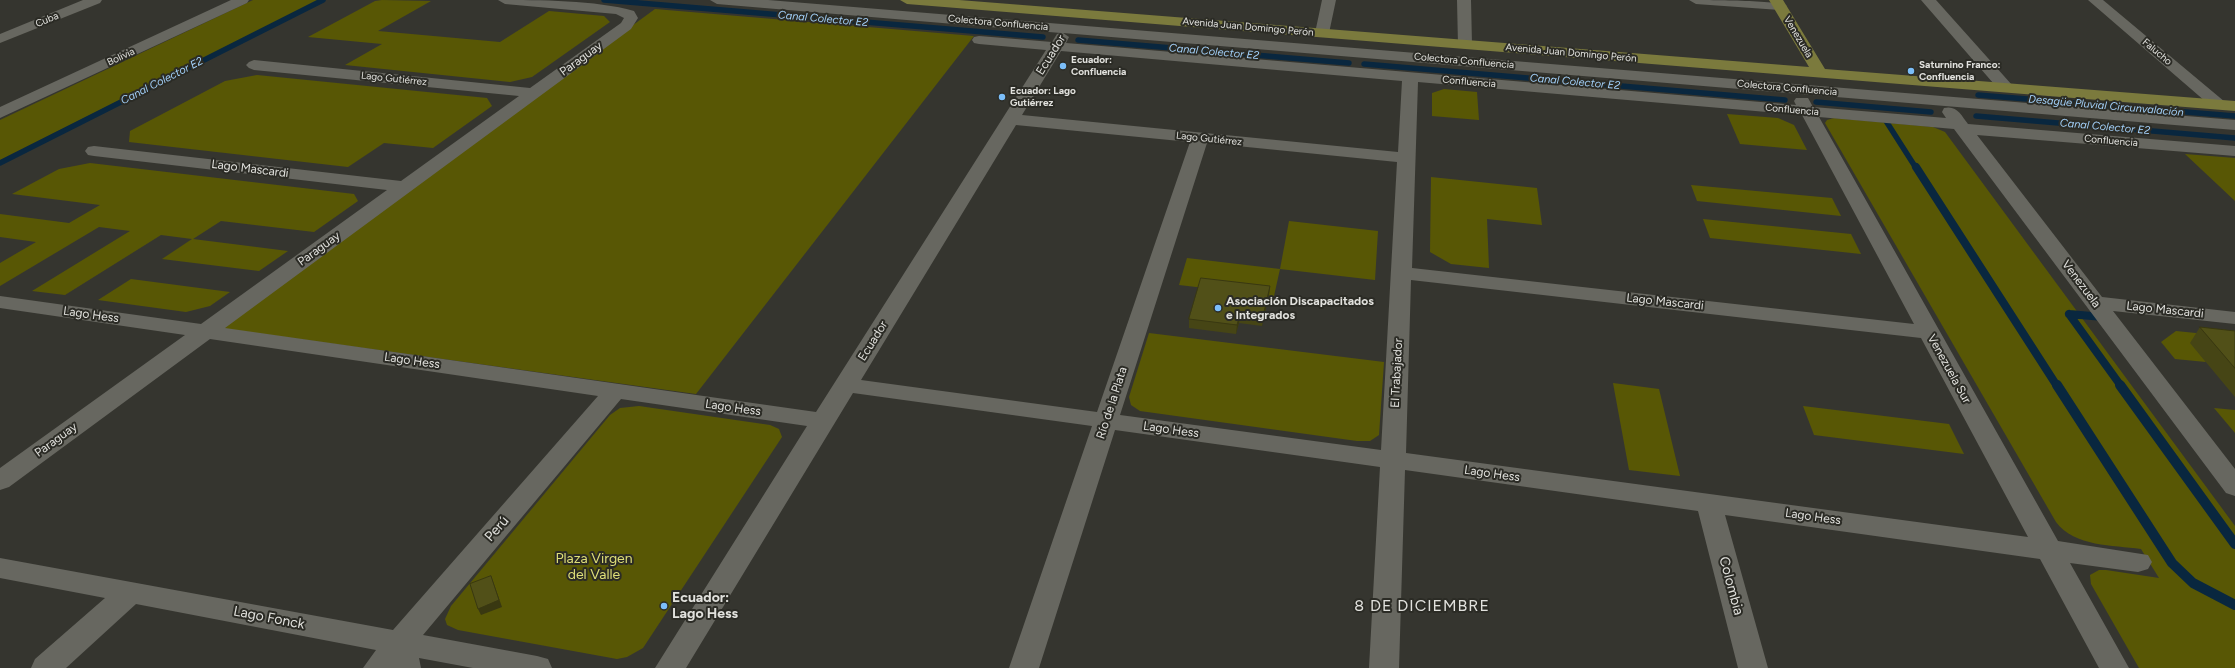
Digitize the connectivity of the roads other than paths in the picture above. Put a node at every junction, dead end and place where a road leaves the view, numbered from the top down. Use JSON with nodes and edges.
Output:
{"nodes":[{"id":1,"x":94,"y":0,"type":"edge"},
{"id":2,"x":242,"y":0,"type":"edge"},
{"id":3,"x":505,"y":0,"type":"edge"},
{"id":4,"x":718,"y":0,"type":"edge"},
{"id":5,"x":907,"y":0,"type":"edge"},
{"id":6,"x":1329,"y":0,"type":"edge"},
{"id":7,"x":1464,"y":0,"type":"edge"},
{"id":8,"x":1696,"y":0,"type":"edge"},
{"id":9,"x":1928,"y":0,"type":"edge"},
{"id":10,"x":2096,"y":0,"type":"edge"},
{"id":11,"x":927,"y":1,"type":"edge"},
{"id":12,"x":1778,"y":3,"type":"edge"},
{"id":13,"x":1067,"y":30,"type":"junction"},
{"id":14,"x":1322,"y":33,"type":"junction"},
{"id":15,"x":0,"y":40,"type":"edge"},
{"id":16,"x":979,"y":40,"type":"dead end"},
{"id":17,"x":1465,"y":45,"type":"junction"},
{"id":18,"x":1358,"y":53,"type":"junction"},
{"id":19,"x":254,"y":66,"type":"dead end"},
{"id":20,"x":1356,"y":72,"type":"junction"},
{"id":21,"x":1820,"y":73,"type":"junction"},
{"id":22,"x":1410,"y":77,"type":"junction"},
{"id":23,"x":1790,"y":79,"type":"junction"},
{"id":24,"x":1927,"y":82,"type":"junction"},
{"id":25,"x":2006,"y":88,"type":"junction"},
{"id":26,"x":533,"y":93,"type":"junction"},
{"id":27,"x":1941,"y":101,"type":"junction"},
{"id":28,"x":2219,"y":105,"type":"junction"},
{"id":29,"x":2235,"y":106,"type":"edge"},
{"id":30,"x":1807,"y":111,"type":"junction"},
{"id":31,"x":0,"y":113,"type":"edge"},
{"id":32,"x":1011,"y":120,"type":"junction"},
{"id":33,"x":2235,"y":125,"type":"edge"},
{"id":34,"x":1961,"y":127,"type":"junction"},
{"id":35,"x":1200,"y":138,"type":"junction"},
{"id":36,"x":94,"y":151,"type":"dead end"},
{"id":37,"x":2235,"y":151,"type":"edge"},
{"id":38,"x":1407,"y":158,"type":"junction"},
{"id":39,"x":405,"y":187,"type":"junction"},
{"id":40,"x":1402,"y":274,"type":"junction"},
{"id":41,"x":0,"y":302,"type":"edge"},
{"id":42,"x":2095,"y":303,"type":"junction"},
{"id":43,"x":2235,"y":318,"type":"edge"},
{"id":44,"x":205,"y":331,"type":"junction"},
{"id":45,"x":1929,"y":332,"type":"junction"},
{"id":46,"x":846,"y":385,"type":"junction"},
{"id":47,"x":615,"y":391,"type":"junction"},
{"id":48,"x":824,"y":421,"type":"junction"},
{"id":49,"x":1106,"y":421,"type":"junction"},
{"id":50,"x":1394,"y":460,"type":"junction"},
{"id":51,"x":0,"y":481,"type":"edge"},
{"id":52,"x":2235,"y":487,"type":"edge"},
{"id":53,"x":1709,"y":503,"type":"junction"},
{"id":54,"x":2049,"y":550,"type":"junction"},
{"id":55,"x":2138,"y":562,"type":"dead end"},
{"id":56,"x":0,"y":568,"type":"edge"},
{"id":57,"x":131,"y":592,"type":"junction"},
{"id":58,"x":403,"y":655,"type":"edge"},
{"id":59,"x":46,"y":668,"type":"edge"},
{"id":60,"x":378,"y":668,"type":"edge"},
{"id":61,"x":537,"y":668,"type":"edge"},
{"id":62,"x":670,"y":668,"type":"edge"},
{"id":63,"x":1024,"y":668,"type":"edge"},
{"id":64,"x":1384,"y":668,"type":"edge"},
{"id":65,"x":1752,"y":668,"type":"edge"},
{"id":66,"x":2114,"y":668,"type":"edge"}],
"edges":[{"from":1,"to":15,"type":"street","name":"Cuba"},
{"from":2,"to":31,"type":"street","name":"Bolivia"},
{"from":3,"to":26,"type":"street","name":"Paraguay"},
{"from":4,"to":13,"type":"street","name":"Colectora Confluencia"},
{"from":5,"to":11,"type":"main road","name":"Avenida Juan Domingo Perón"},
{"from":6,"to":14,"type":"street"},
{"from":7,"to":17,"type":"street"},
{"from":8,"to":12,"type":"street"},
{"from":9,"to":25,"type":"street"},
{"from":10,"to":28,"type":"street","name":"Falucho"},
{"from":11,"to":13,"type":"main road","name":"Avenida Juan Domingo Perón"},
{"from":12,"to":21,"type":"main road","name":"Venezuela"},
{"from":13,"to":14,"type":"main road","name":"Avenida Juan Domingo Perón"},
{"from":13,"to":16,"type":"street","name":"Confluencia"},
{"from":13,"to":18,"type":"street","name":"Colectora Confluencia"},
{"from":13,"to":20,"type":"street","name":"Confluencia"},
{"from":13,"to":32,"type":"street","name":"Ecuador"},
{"from":14,"to":17,"type":"main road","name":"Avenida Juan Domingo Perón"},
{"from":17,"to":23,"type":"main road","name":"Avenida Juan Domingo Perón"},
{"from":18,"to":20,"type":"street"},
{"from":18,"to":23,"type":"street","name":"Colectora Confluencia"},
{"from":19,"to":26,"type":"street","name":"Lago Gutiérrez"},
{"from":20,"to":22,"type":"street","name":"Confluencia"},
{"from":21,"to":23,"type":"main road","name":"Avenida Juan Domingo Perón"},
{"from":21,"to":24,"type":"main road","name":"Avenida Juan Domingo Perón"},
{"from":22,"to":30,"type":"street","name":"Confluencia"},
{"from":22,"to":38,"type":"street","name":"El Trabajador"},
{"from":23,"to":27,"type":"street","name":"Colectora Confluencia"},
{"from":23,"to":30,"type":"street","name":"Venezuela Sur"},
{"from":24,"to":25,"type":"main road","name":"Avenida Juan Domingo Perón"},
{"from":24,"to":27,"type":"street","name":"Venezuela"},
{"from":25,"to":28,"type":"main road","name":"Avenida Juan Domingo Perón"},
{"from":26,"to":39,"type":"street","name":"Paraguay"},
{"from":27,"to":33,"type":"street","name":"Colectora Confluencia"},
{"from":27,"to":34,"type":"street","name":"Venezuela"},
{"from":28,"to":29,"type":"main road","name":"Avenida Juan Domingo Perón"},
{"from":30,"to":34,"type":"street","name":"Confluencia"},
{"from":30,"to":45,"type":"street","name":"Venezuela Sur"},
{"from":32,"to":35,"type":"street","name":"Lago Gutiérrez"},
{"from":32,"to":46,"type":"street","name":"Ecuador"},
{"from":34,"to":37,"type":"street","name":"Confluencia"},
{"from":34,"to":42,"type":"street","name":"Venezuela"},
{"from":35,"to":38,"type":"street","name":"Lago Gutiérrez"},
{"from":35,"to":49,"type":"street","name":"Río de la Plata"},
{"from":36,"to":39,"type":"street","name":"Lago Mascardi"},
{"from":38,"to":40,"type":"street","name":"El Trabajador"},
{"from":39,"to":44,"type":"street","name":"Paraguay"},
{"from":40,"to":45,"type":"street","name":"Lago Mascardi"},
{"from":40,"to":50,"type":"street","name":"El Trabajador"},
{"from":41,"to":44,"type":"street","name":"Lago Hess"},
{"from":42,"to":43,"type":"street","name":"Lago Mascardi"},
{"from":42,"to":52,"type":"street","name":"Venezuela"},
{"from":44,"to":47,"type":"street","name":"Lago Hess"},
{"from":44,"to":51,"type":"street","name":"Paraguay"},
{"from":45,"to":54,"type":"street","name":"Venezuela Sur"},
{"from":46,"to":48,"type":"street","name":"Ecuador"},
{"from":46,"to":49,"type":"street","name":"Lago Hess"},
{"from":47,"to":48,"type":"street","name":"Lago Hess"},
{"from":47,"to":58,"type":"street","name":"Perú"},
{"from":48,"to":62,"type":"street","name":"Ecuador"},
{"from":49,"to":50,"type":"street","name":"Lago Hess"},
{"from":49,"to":63,"type":"street","name":"Río de la Plata"},
{"from":50,"to":53,"type":"street","name":"Lago Hess"},
{"from":50,"to":64,"type":"street","name":"El Trabajador"},
{"from":53,"to":54,"type":"street","name":"Lago Hess"},
{"from":53,"to":65,"type":"street","name":"Colombia"},
{"from":54,"to":55,"type":"street","name":"Lago Hess"},
{"from":54,"to":66,"type":"street","name":"Venezuela Sur"},
{"from":56,"to":57,"type":"street","name":"Lago Fonck"},
{"from":57,"to":58,"type":"street","name":"Lago Fonck"},
{"from":57,"to":59,"type":"street"},
{"from":58,"to":60,"type":"street","name":"Perú"},
{"from":58,"to":61,"type":"street","name":"Lago Fonck"}]}
